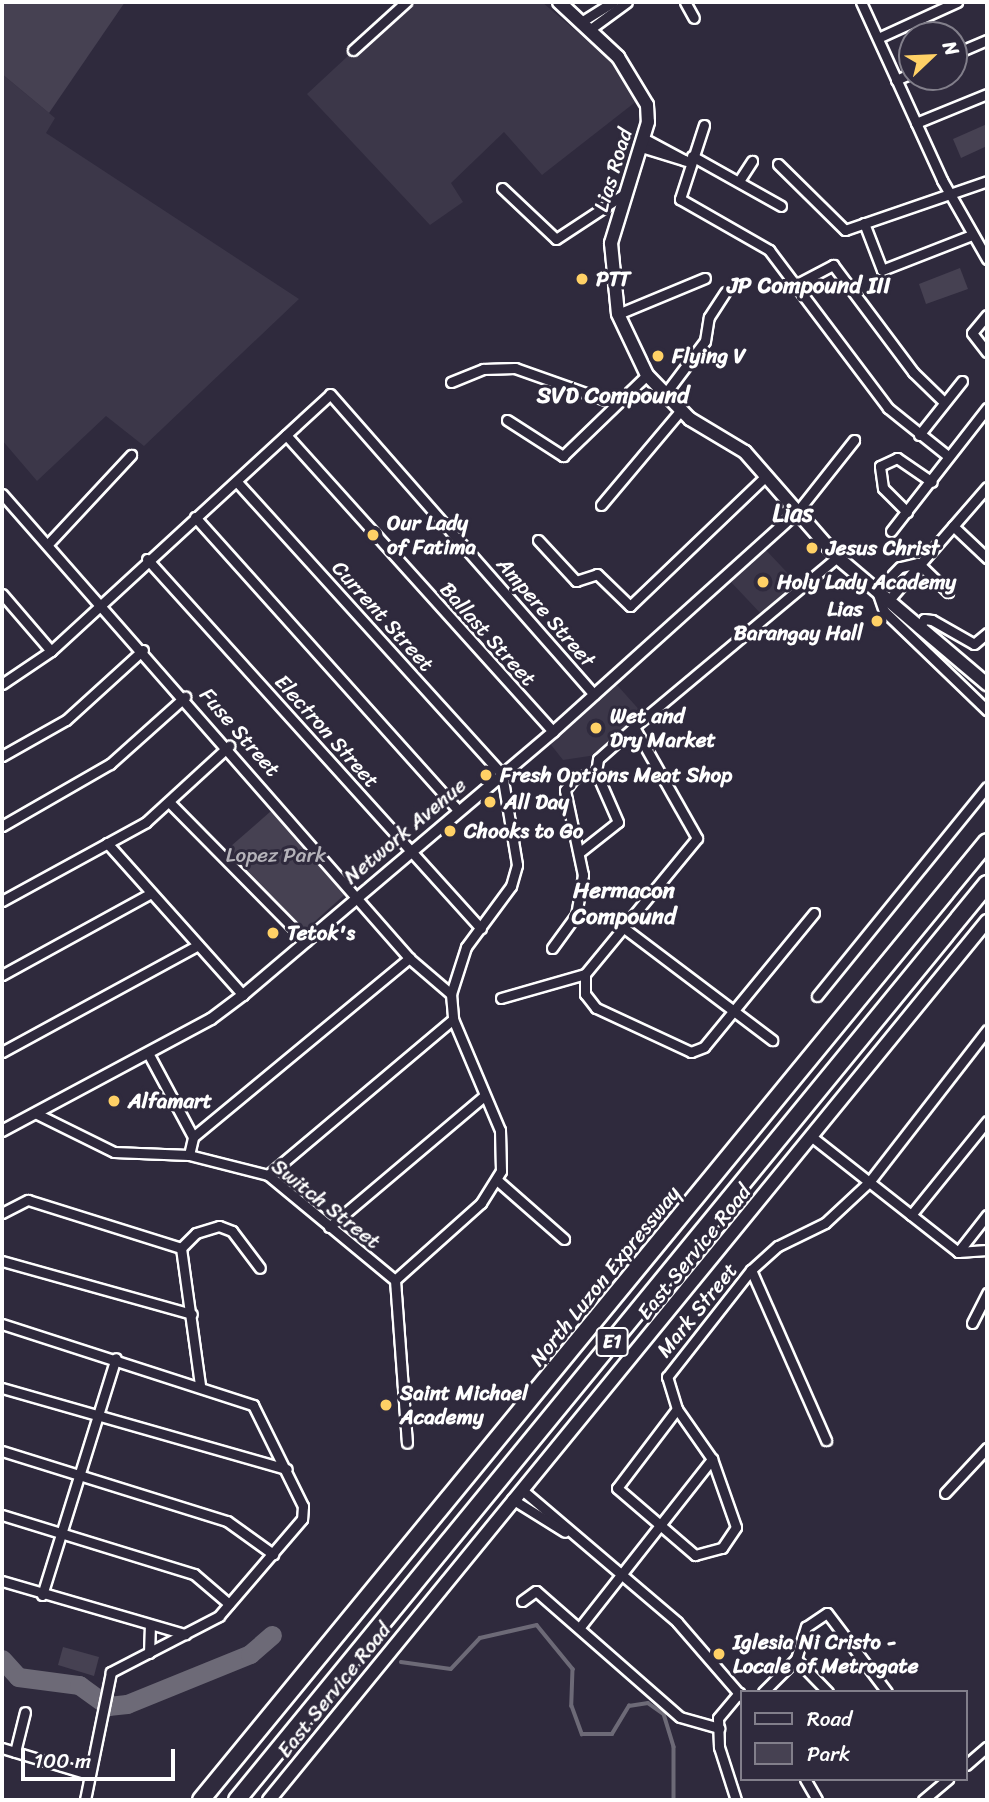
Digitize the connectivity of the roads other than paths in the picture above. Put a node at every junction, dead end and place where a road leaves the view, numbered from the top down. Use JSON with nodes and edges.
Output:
{"nodes":[{"id":1,"x":406,"y":2,"type":"edge"},
{"id":2,"x":559,"y":2,"type":"edge"},
{"id":3,"x":613,"y":2,"type":"edge"},
{"id":4,"x":627,"y":2,"type":"edge"},
{"id":5,"x":685,"y":2,"type":"edge"},
{"id":6,"x":861,"y":2,"type":"edge"},
{"id":7,"x":957,"y":2,"type":"edge"},
{"id":8,"x":694,"y":18,"type":"dead end"},
{"id":9,"x":585,"y":26,"type":"junction"},
{"id":10,"x":878,"y":38,"type":"junction"},
{"id":11,"x":987,"y":40,"type":"edge"},
{"id":12,"x":968,"y":48,"type":"edge"},
{"id":13,"x":353,"y":50,"type":"dead end"},
{"id":14,"x":896,"y":80,"type":"joint"},
{"id":15,"x":987,"y":96,"type":"edge"},
{"id":16,"x":916,"y":123,"type":"junction"},
{"id":17,"x":704,"y":125,"type":"dead end"},
{"id":18,"x":642,"y":143,"type":"junction"},
{"id":19,"x":688,"y":159,"type":"junction"},
{"id":20,"x":752,"y":161,"type":"dead end"},
{"id":21,"x":778,"y":164,"type":"dead end"},
{"id":22,"x":739,"y":181,"type":"junction"},
{"id":23,"x":987,"y":181,"type":"edge"},
{"id":24,"x":502,"y":188,"type":"dead end"},
{"id":25,"x":947,"y":190,"type":"junction"},
{"id":26,"x":622,"y":195,"type":"junction"},
{"id":27,"x":781,"y":206,"type":"dead end"},
{"id":28,"x":864,"y":223,"type":"junction"},
{"id":29,"x":972,"y":235,"type":"junction"},
{"id":30,"x":987,"y":259,"type":"edge"},
{"id":31,"x":705,"y":278,"type":"dead end"},
{"id":32,"x":797,"y":284,"type":"junction"},
{"id":33,"x":725,"y":292,"type":"dead end"},
{"id":34,"x":618,"y":314,"type":"junction"},
{"id":35,"x":987,"y":315,"type":"edge"},
{"id":36,"x":987,"y":352,"type":"edge"},
{"id":37,"x":647,"y":375,"type":"junction"},
{"id":38,"x":962,"y":381,"type":"dead end"},
{"id":39,"x":451,"y":382,"type":"dead end"},
{"id":40,"x":665,"y":394,"type":"junction"},
{"id":41,"x":944,"y":402,"type":"junction"},
{"id":42,"x":614,"y":403,"type":"junction"},
{"id":43,"x":987,"y":408,"type":"edge"},
{"id":44,"x":681,"y":410,"type":"junction"},
{"id":45,"x":506,"y":420,"type":"dead end"},
{"id":46,"x":286,"y":435,"type":"junction"},
{"id":47,"x":919,"y":435,"type":"junction"},
{"id":48,"x":854,"y":440,"type":"dead end"},
{"id":49,"x":131,"y":455,"type":"dead end"},
{"id":50,"x":948,"y":456,"type":"junction"},
{"id":51,"x":766,"y":476,"type":"junction"},
{"id":52,"x":237,"y":482,"type":"junction"},
{"id":53,"x":932,"y":482,"type":"junction"},
{"id":54,"x":986,"y":490,"type":"edge"},
{"id":55,"x":2,"y":494,"type":"edge"},
{"id":56,"x":601,"y":505,"type":"dead end"},
{"id":57,"x":797,"y":512,"type":"junction"},
{"id":58,"x":906,"y":512,"type":"junction"},
{"id":59,"x":195,"y":517,"type":"junction"},
{"id":60,"x":953,"y":526,"type":"junction"},
{"id":61,"x":891,"y":531,"type":"dead end"},
{"id":62,"x":538,"y":540,"type":"dead end"},
{"id":63,"x":48,"y":544,"type":"junction"},
{"id":64,"x":838,"y":557,"type":"junction"},
{"id":65,"x":987,"y":558,"type":"edge"},
{"id":66,"x":146,"y":559,"type":"junction"},
{"id":67,"x":918,"y":563,"type":"junction"},
{"id":68,"x":877,"y":591,"type":"junction"},
{"id":69,"x":948,"y":592,"type":"dead end"},
{"id":70,"x":2,"y":594,"type":"edge"},
{"id":71,"x":888,"y":601,"type":"junction"},
{"id":72,"x":102,"y":605,"type":"junction"},
{"id":73,"x":919,"y":628,"type":"junction"},
{"id":74,"x":987,"y":634,"type":"edge"},
{"id":75,"x":143,"y":650,"type":"junction"},
{"id":76,"x":51,"y":651,"type":"junction"},
{"id":77,"x":2,"y":684,"type":"edge"},
{"id":78,"x":987,"y":684,"type":"edge"},
{"id":79,"x":594,"y":694,"type":"junction"},
{"id":80,"x":185,"y":697,"type":"junction"},
{"id":81,"x":987,"y":709,"type":"edge"},
{"id":82,"x":634,"y":727,"type":"junction"},
{"id":83,"x":552,"y":732,"type":"junction"},
{"id":84,"x":229,"y":746,"type":"junction"},
{"id":85,"x":2,"y":756,"type":"edge"},
{"id":86,"x":596,"y":772,"type":"junction"},
{"id":87,"x":502,"y":774,"type":"junction"},
{"id":88,"x":987,"y":787,"type":"edge"},
{"id":89,"x":170,"y":803,"type":"junction"},
{"id":90,"x":458,"y":810,"type":"junction"},
{"id":91,"x":2,"y":826,"type":"edge"},
{"id":92,"x":987,"y":842,"type":"edge"},
{"id":93,"x":107,"y":843,"type":"junction"},
{"id":94,"x":411,"y":850,"type":"junction"},
{"id":95,"x":580,"y":852,"type":"junction"},
{"id":96,"x":987,"y":884,"type":"edge"},
{"id":97,"x":151,"y":893,"type":"junction"},
{"id":98,"x":358,"y":895,"type":"junction"},
{"id":99,"x":2,"y":901,"type":"edge"},
{"id":100,"x":814,"y":913,"type":"dead end"},
{"id":101,"x":987,"y":921,"type":"edge"},
{"id":102,"x":620,"y":925,"type":"junction"},
{"id":103,"x":481,"y":928,"type":"junction"},
{"id":104,"x":306,"y":941,"type":"junction"},
{"id":105,"x":198,"y":945,"type":"junction"},
{"id":106,"x":552,"y":948,"type":"dead end"},
{"id":107,"x":409,"y":958,"type":"junction"},
{"id":108,"x":584,"y":974,"type":"junction"},
{"id":109,"x":2,"y":975,"type":"edge"},
{"id":110,"x":451,"y":994,"type":"junction"},
{"id":111,"x":243,"y":995,"type":"junction"},
{"id":112,"x":817,"y":996,"type":"dead end"},
{"id":113,"x":501,"y":998,"type":"dead end"},
{"id":114,"x":733,"y":1010,"type":"junction"},
{"id":115,"x":453,"y":1019,"type":"junction"},
{"id":116,"x":987,"y":1030,"type":"edge"},
{"id":117,"x":772,"y":1040,"type":"dead end"},
{"id":118,"x":2,"y":1052,"type":"edge"},
{"id":119,"x":148,"y":1054,"type":"junction"},
{"id":120,"x":484,"y":1096,"type":"junction"},
{"id":121,"x":35,"y":1113,"type":"junction"},
{"id":122,"x":987,"y":1121,"type":"edge"},
{"id":123,"x":2,"y":1130,"type":"edge"},
{"id":124,"x":193,"y":1137,"type":"junction"},
{"id":125,"x":812,"y":1137,"type":"junction"},
{"id":126,"x":189,"y":1155,"type":"junction"},
{"id":127,"x":268,"y":1175,"type":"junction"},
{"id":128,"x":498,"y":1181,"type":"junction"},
{"id":129,"x":870,"y":1181,"type":"junction"},
{"id":130,"x":2,"y":1213,"type":"edge"},
{"id":131,"x":911,"y":1215,"type":"junction"},
{"id":132,"x":987,"y":1215,"type":"edge"},
{"id":133,"x":328,"y":1227,"type":"junction"},
{"id":134,"x":564,"y":1239,"type":"dead end"},
{"id":135,"x":181,"y":1248,"type":"junction"},
{"id":136,"x":987,"y":1250,"type":"edge"},
{"id":137,"x":958,"y":1252,"type":"junction"},
{"id":138,"x":2,"y":1261,"type":"edge"},
{"id":139,"x":260,"y":1268,"type":"dead end"},
{"id":140,"x":751,"y":1270,"type":"junction"},
{"id":141,"x":395,"y":1280,"type":"junction"},
{"id":142,"x":987,"y":1293,"type":"edge"},
{"id":143,"x":192,"y":1314,"type":"junction"},
{"id":144,"x":2,"y":1324,"type":"edge"},
{"id":145,"x":972,"y":1324,"type":"dead end"},
{"id":146,"x":116,"y":1358,"type":"junction"},
{"id":147,"x":200,"y":1385,"type":"junction"},
{"id":148,"x":2,"y":1388,"type":"edge"},
{"id":149,"x":677,"y":1409,"type":"junction"},
{"id":150,"x":97,"y":1418,"type":"junction"},
{"id":151,"x":826,"y":1440,"type":"dead end"},
{"id":152,"x":407,"y":1443,"type":"dead end"},
{"id":153,"x":987,"y":1448,"type":"edge"},
{"id":154,"x":2,"y":1451,"type":"edge"},
{"id":155,"x":712,"y":1459,"type":"junction"},
{"id":156,"x":287,"y":1469,"type":"junction"},
{"id":157,"x":80,"y":1475,"type":"junction"},
{"id":158,"x":945,"y":1493,"type":"dead end"},
{"id":159,"x":517,"y":1494,"type":"junction"},
{"id":160,"x":2,"y":1515,"type":"edge"},
{"id":161,"x":657,"y":1524,"type":"junction"},
{"id":162,"x":63,"y":1534,"type":"junction"},
{"id":163,"x":273,"y":1554,"type":"junction"},
{"id":164,"x":620,"y":1572,"type":"junction"},
{"id":165,"x":2,"y":1581,"type":"edge"},
{"id":166,"x":42,"y":1595,"type":"junction"},
{"id":167,"x":522,"y":1601,"type":"dead end"},
{"id":168,"x":229,"y":1604,"type":"junction"},
{"id":169,"x":150,"y":1627,"type":"junction"},
{"id":170,"x":580,"y":1627,"type":"junction"},
{"id":171,"x":186,"y":1634,"type":"junction"},
{"id":172,"x":149,"y":1653,"type":"junction"},
{"id":173,"x":796,"y":1659,"type":"junction"},
{"id":174,"x":765,"y":1690,"type":"edge"},
{"id":175,"x":826,"y":1690,"type":"edge"},
{"id":176,"x":885,"y":1690,"type":"edge"},
{"id":177,"x":740,"y":1694,"type":"edge"},
{"id":178,"x":740,"y":1696,"type":"edge"},
{"id":179,"x":25,"y":1712,"type":"dead end"},
{"id":180,"x":719,"y":1728,"type":"junction"},
{"id":181,"x":258,"y":1730,"type":"junction"},
{"id":182,"x":987,"y":1747,"type":"edge"},
{"id":183,"x":2,"y":1748,"type":"edge"},
{"id":184,"x":15,"y":1752,"type":"junction"},
{"id":185,"x":968,"y":1763,"type":"edge"},
{"id":186,"x":88,"y":1774,"type":"junction"},
{"id":187,"x":806,"y":1781,"type":"edge"},
{"id":188,"x":946,"y":1781,"type":"edge"},
{"id":189,"x":85,"y":1800,"type":"edge"},
{"id":190,"x":188,"y":1800,"type":"edge"},
{"id":191,"x":201,"y":1800,"type":"edge"},
{"id":192,"x":237,"y":1800,"type":"edge"},
{"id":193,"x":269,"y":1800,"type":"edge"},
{"id":194,"x":736,"y":1800,"type":"edge"},
{"id":195,"x":817,"y":1800,"type":"edge"},
{"id":196,"x":923,"y":1800,"type":"edge"}],
"edges":[{"from":1,"to":13,"type":"street"},
{"from":2,"to":9,"type":"main road","name":"Lias Road"},
{"from":3,"to":9,"type":"street"},
{"from":4,"to":9,"type":"street"},
{"from":5,"to":8,"type":"street"},
{"from":6,"to":10,"type":"street"},
{"from":7,"to":10,"type":"street"},
{"from":9,"to":18,"type":"main road","name":"Lias Road"},
{"from":10,"to":14,"type":"street"},
{"from":11,"to":12,"type":"street"},
{"from":14,"to":16,"type":"street"},
{"from":15,"to":16,"type":"street"},
{"from":16,"to":25,"type":"street"},
{"from":17,"to":19,"type":"street"},
{"from":18,"to":19,"type":"street"},
{"from":18,"to":26,"type":"main road","name":"Lias Road"},
{"from":19,"to":22,"type":"street"},
{"from":19,"to":32,"type":"street"},
{"from":20,"to":22,"type":"street"},
{"from":21,"to":28,"type":"street"},
{"from":22,"to":27,"type":"street"},
{"from":23,"to":25,"type":"street"},
{"from":24,"to":26,"type":"street"},
{"from":25,"to":28,"type":"street"},
{"from":25,"to":29,"type":"street"},
{"from":26,"to":34,"type":"main road","name":"Lias Road"},
{"from":28,"to":29,"type":"street"},
{"from":29,"to":30,"type":"street"},
{"from":31,"to":34,"type":"street"},
{"from":32,"to":41,"type":"street"},
{"from":32,"to":47,"type":"street"},
{"from":33,"to":40,"type":"street"},
{"from":34,"to":37,"type":"main road","name":"Lias Road"},
{"from":35,"to":36,"type":"street"},
{"from":37,"to":40,"type":"main road","name":"Lias Road"},
{"from":37,"to":42,"type":"street"},
{"from":38,"to":41,"type":"street"},
{"from":39,"to":42,"type":"street"},
{"from":40,"to":44,"type":"main road","name":"Lias Road"},
{"from":41,"to":47,"type":"street"},
{"from":42,"to":45,"type":"street"},
{"from":43,"to":50,"type":"street"},
{"from":44,"to":51,"type":"main road","name":"Lias Road"},
{"from":44,"to":56,"type":"street"},
{"from":46,"to":52,"type":"street"},
{"from":46,"to":79,"type":"street","name":"Ampere Street"},
{"from":46,"to":83,"type":"street","name":"Ballast Street"},
{"from":47,"to":50,"type":"street"},
{"from":48,"to":57,"type":"street"},
{"from":49,"to":63,"type":"street"},
{"from":50,"to":53,"type":"street"},
{"from":51,"to":57,"type":"main road","name":"Lias Road"},
{"from":51,"to":62,"type":"street"},
{"from":52,"to":59,"type":"street"},
{"from":52,"to":87,"type":"street","name":"Current Street"},
{"from":53,"to":58,"type":"street"},
{"from":53,"to":58,"type":"street"},
{"from":54,"to":60,"type":"street"},
{"from":55,"to":63,"type":"street","name":"Fuse Street"},
{"from":57,"to":64,"type":"main road","name":"Lias Road"},
{"from":57,"to":79,"type":"street","name":"Network Avenue"},
{"from":58,"to":61,"type":"street"},
{"from":59,"to":66,"type":"street"},
{"from":59,"to":90,"type":"street"},
{"from":60,"to":65,"type":"street"},
{"from":60,"to":67,"type":"street"},
{"from":63,"to":72,"type":"street","name":"Fuse Street"},
{"from":64,"to":68,"type":"main road","name":"Lias Road"},
{"from":64,"to":82,"type":"street"},
{"from":66,"to":72,"type":"street"},
{"from":66,"to":94,"type":"street","name":"Electron Street"},
{"from":67,"to":68,"type":"street"},
{"from":67,"to":69,"type":"street"},
{"from":67,"to":71,"type":"street"},
{"from":68,"to":71,"type":"main road","name":"Lias Road"},
{"from":68,"to":81,"type":"street"},
{"from":70,"to":76,"type":"street"},
{"from":71,"to":73,"type":"main road","name":"Lias Road"},
{"from":72,"to":75,"type":"street","name":"Fuse Street"},
{"from":72,"to":76,"type":"street"},
{"from":73,"to":74,"type":"street"},
{"from":73,"to":78,"type":"main road","name":"Lias Road"},
{"from":75,"to":80,"type":"street","name":"Fuse Street"},
{"from":75,"to":85,"type":"street"},
{"from":76,"to":77,"type":"street"},
{"from":79,"to":83,"type":"street","name":"Network Avenue"},
{"from":80,"to":84,"type":"street","name":"Fuse Street"},
{"from":80,"to":91,"type":"street"},
{"from":82,"to":86,"type":"street"},
{"from":82,"to":102,"type":"street"},
{"from":83,"to":87,"type":"street","name":"Network Avenue"},
{"from":84,"to":89,"type":"street"},
{"from":84,"to":98,"type":"street","name":"Fuse Street"},
{"from":86,"to":95,"type":"street"},
{"from":86,"to":95,"type":"street"},
{"from":87,"to":90,"type":"street","name":"Network Avenue"},
{"from":87,"to":103,"type":"street"},
{"from":88,"to":112,"type":"street"},
{"from":89,"to":93,"type":"street"},
{"from":89,"to":104,"type":"street"},
{"from":90,"to":94,"type":"street","name":"Network Avenue"},
{"from":92,"to":181,"type":"highway","name":"North Luzon Expressway","number":"E1"},
{"from":93,"to":97,"type":"street"},
{"from":93,"to":99,"type":"street"},
{"from":94,"to":98,"type":"street","name":"Network Avenue"},
{"from":94,"to":103,"type":"street","name":"Electron Street"},
{"from":95,"to":106,"type":"street"},
{"from":96,"to":192,"type":"highway","number":"E1"},
{"from":97,"to":105,"type":"street"},
{"from":97,"to":109,"type":"street"},
{"from":98,"to":104,"type":"street","name":"Network Avenue"},
{"from":98,"to":107,"type":"street","name":"Fuse Street"},
{"from":100,"to":114,"type":"street"},
{"from":101,"to":125,"type":"main road","name":"East Service Road"},
{"from":102,"to":108,"type":"street"},
{"from":102,"to":114,"type":"street"},
{"from":103,"to":110,"type":"street"},
{"from":104,"to":111,"type":"street","name":"Network Avenue"},
{"from":105,"to":111,"type":"street"},
{"from":105,"to":118,"type":"street"},
{"from":107,"to":110,"type":"street","name":"Fuse Street"},
{"from":107,"to":124,"type":"street"},
{"from":108,"to":113,"type":"street"},
{"from":108,"to":114,"type":"street"},
{"from":110,"to":115,"type":"street"},
{"from":111,"to":119,"type":"street","name":"Network Avenue"},
{"from":114,"to":117,"type":"street"},
{"from":115,"to":120,"type":"street"},
{"from":115,"to":127,"type":"street"},
{"from":116,"to":129,"type":"street","name":"Mark Street"},
{"from":119,"to":121,"type":"street","name":"Network Avenue"},
{"from":119,"to":124,"type":"street"},
{"from":120,"to":128,"type":"street"},
{"from":120,"to":133,"type":"street"},
{"from":121,"to":123,"type":"street","name":"Network Avenue"},
{"from":121,"to":126,"type":"street","name":"Switch Street"},
{"from":122,"to":131,"type":"street"},
{"from":124,"to":126,"type":"street"},
{"from":125,"to":129,"type":"street"},
{"from":125,"to":159,"type":"main road","name":"East Service Road"},
{"from":126,"to":127,"type":"street","name":"Switch Street"},
{"from":127,"to":133,"type":"street","name":"Switch Street"},
{"from":128,"to":134,"type":"street"},
{"from":128,"to":141,"type":"street"},
{"from":129,"to":131,"type":"street"},
{"from":129,"to":140,"type":"street","name":"Mark Street"},
{"from":130,"to":135,"type":"street"},
{"from":131,"to":137,"type":"street"},
{"from":132,"to":137,"type":"street"},
{"from":133,"to":141,"type":"street","name":"Switch Street"},
{"from":135,"to":139,"type":"street"},
{"from":135,"to":143,"type":"street"},
{"from":136,"to":137,"type":"street"},
{"from":138,"to":143,"type":"street"},
{"from":140,"to":149,"type":"street","name":"Mark Street"},
{"from":140,"to":151,"type":"street"},
{"from":141,"to":152,"type":"street"},
{"from":142,"to":145,"type":"street"},
{"from":143,"to":147,"type":"street"},
{"from":144,"to":146,"type":"street"},
{"from":146,"to":147,"type":"street"},
{"from":146,"to":150,"type":"street"},
{"from":147,"to":156,"type":"street"},
{"from":148,"to":150,"type":"street"},
{"from":149,"to":155,"type":"street","name":"Mark Street"},
{"from":149,"to":161,"type":"street"},
{"from":150,"to":156,"type":"street"},
{"from":150,"to":157,"type":"street"},
{"from":153,"to":158,"type":"street"},
{"from":154,"to":157,"type":"street"},
{"from":155,"to":161,"type":"street"},
{"from":155,"to":161,"type":"street","name":"Mark Street"},
{"from":156,"to":163,"type":"street"},
{"from":157,"to":162,"type":"street"},
{"from":157,"to":163,"type":"street"},
{"from":159,"to":164,"type":"street"},
{"from":159,"to":193,"type":"main road","name":"East Service Road"},
{"from":160,"to":162,"type":"street"},
{"from":161,"to":164,"type":"street"},
{"from":162,"to":166,"type":"street"},
{"from":162,"to":168,"type":"street"},
{"from":163,"to":168,"type":"street"},
{"from":164,"to":170,"type":"street"},
{"from":164,"to":177,"type":"street"},
{"from":165,"to":166,"type":"street"},
{"from":166,"to":169,"type":"street"},
{"from":167,"to":170,"type":"street"},
{"from":168,"to":171,"type":"street"},
{"from":169,"to":171,"type":"street"},
{"from":169,"to":172,"type":"street"},
{"from":170,"to":180,"type":"street"},
{"from":171,"to":172,"type":"street"},
{"from":172,"to":186,"type":"street"},
{"from":173,"to":174,"type":"street"},
{"from":173,"to":175,"type":"street"},
{"from":173,"to":176,"type":"street"},
{"from":178,"to":180,"type":"street"},
{"from":179,"to":184,"type":"street"},
{"from":180,"to":194,"type":"street"},
{"from":181,"to":190,"type":"highway"},
{"from":181,"to":191,"type":"highway","name":"North Luzon Expressway","number":"E1"},
{"from":182,"to":185,"type":"street"},
{"from":183,"to":184,"type":"street"},
{"from":184,"to":186,"type":"street"},
{"from":186,"to":189,"type":"street"},
{"from":187,"to":195,"type":"street"},
{"from":188,"to":196,"type":"street"}]}
